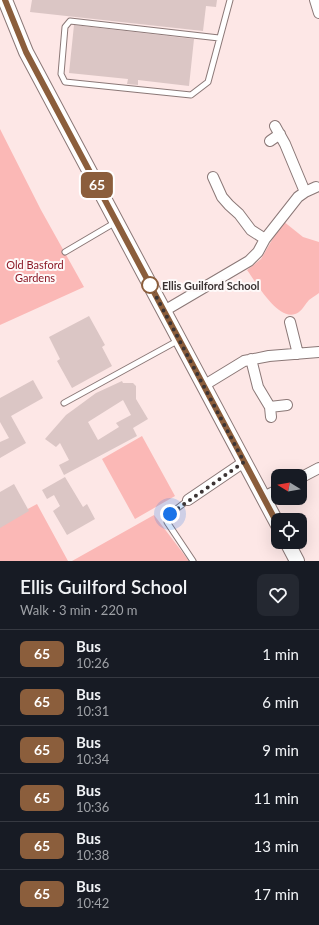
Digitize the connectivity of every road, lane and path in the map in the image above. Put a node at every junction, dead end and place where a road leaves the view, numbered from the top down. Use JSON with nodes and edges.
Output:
{"nodes":[{"id":1,"x":5,"y":0,"type":"edge"},
{"id":2,"x":230,"y":0,"type":"edge"},
{"id":3,"x":315,"y":0,"type":"edge"},
{"id":4,"x":319,"y":13,"type":"edge"},
{"id":5,"x":219,"y":38,"type":"junction"},
{"id":6,"x":270,"y":141,"type":"dead end"},
{"id":7,"x":213,"y":177,"type":"dead end"},
{"id":8,"x":316,"y":187,"type":"dead end"},
{"id":9,"x":305,"y":192,"type":"junction"},
{"id":10,"x":116,"y":222,"type":"junction"},
{"id":11,"x":266,"y":239,"type":"junction"},
{"id":12,"x":65,"y":252,"type":"dead end"},
{"id":13,"x":164,"y":310,"type":"junction"},
{"id":14,"x":290,"y":322,"type":"dead end"},
{"id":15,"x":180,"y":340,"type":"junction"},
{"id":16,"x":319,"y":352,"type":"edge"},
{"id":17,"x":298,"y":354,"type":"junction"},
{"id":18,"x":251,"y":359,"type":"junction"},
{"id":19,"x":203,"y":386,"type":"junction"},
{"id":20,"x":64,"y":403,"type":"dead end"},
{"id":21,"x":287,"y":405,"type":"dead end"},
{"id":22,"x":244,"y":462,"type":"junction"},
{"id":23,"x":319,"y":468,"type":"edge"},
{"id":24,"x":307,"y":474,"type":"edge"},
{"id":25,"x":271,"y":493,"type":"edge"},
{"id":26,"x":263,"y":497,"type":"junction"},
{"id":27,"x":188,"y":500,"type":"joint"},
{"id":28,"x":272,"y":513,"type":"edge"},
{"id":29,"x":291,"y":549,"type":"edge"},
{"id":30,"x":194,"y":561,"type":"edge"},
{"id":31,"x":297,"y":561,"type":"edge"}],
"edges":[{"from":1,"to":10,"type":"street"},
{"from":2,"to":5,"type":"lane"},
{"from":3,"to":4,"type":"street"},
{"from":5,"to":5,"type":"lane"},
{"from":6,"to":9,"type":"street"},
{"from":7,"to":11,"type":"street"},
{"from":8,"to":9,"type":"street"},
{"from":9,"to":11,"type":"street"},
{"from":10,"to":12,"type":"lane"},
{"from":10,"to":13,"type":"street"},
{"from":11,"to":13,"type":"street"},
{"from":13,"to":15,"type":"street"},
{"from":14,"to":17,"type":"street"},
{"from":15,"to":19,"type":"street"},
{"from":15,"to":20,"type":"lane"},
{"from":16,"to":17,"type":"street"},
{"from":17,"to":18,"type":"street"},
{"from":18,"to":19,"type":"street"},
{"from":18,"to":21,"type":"street"},
{"from":19,"to":22,"type":"street"},
{"from":22,"to":26,"type":"street"},
{"from":22,"to":27,"type":"street"},
{"from":23,"to":24,"type":"street"},
{"from":25,"to":26,"type":"street"},
{"from":26,"to":28,"type":"street"},
{"from":27,"to":30,"type":"lane"},
{"from":29,"to":31,"type":"street"}]}
